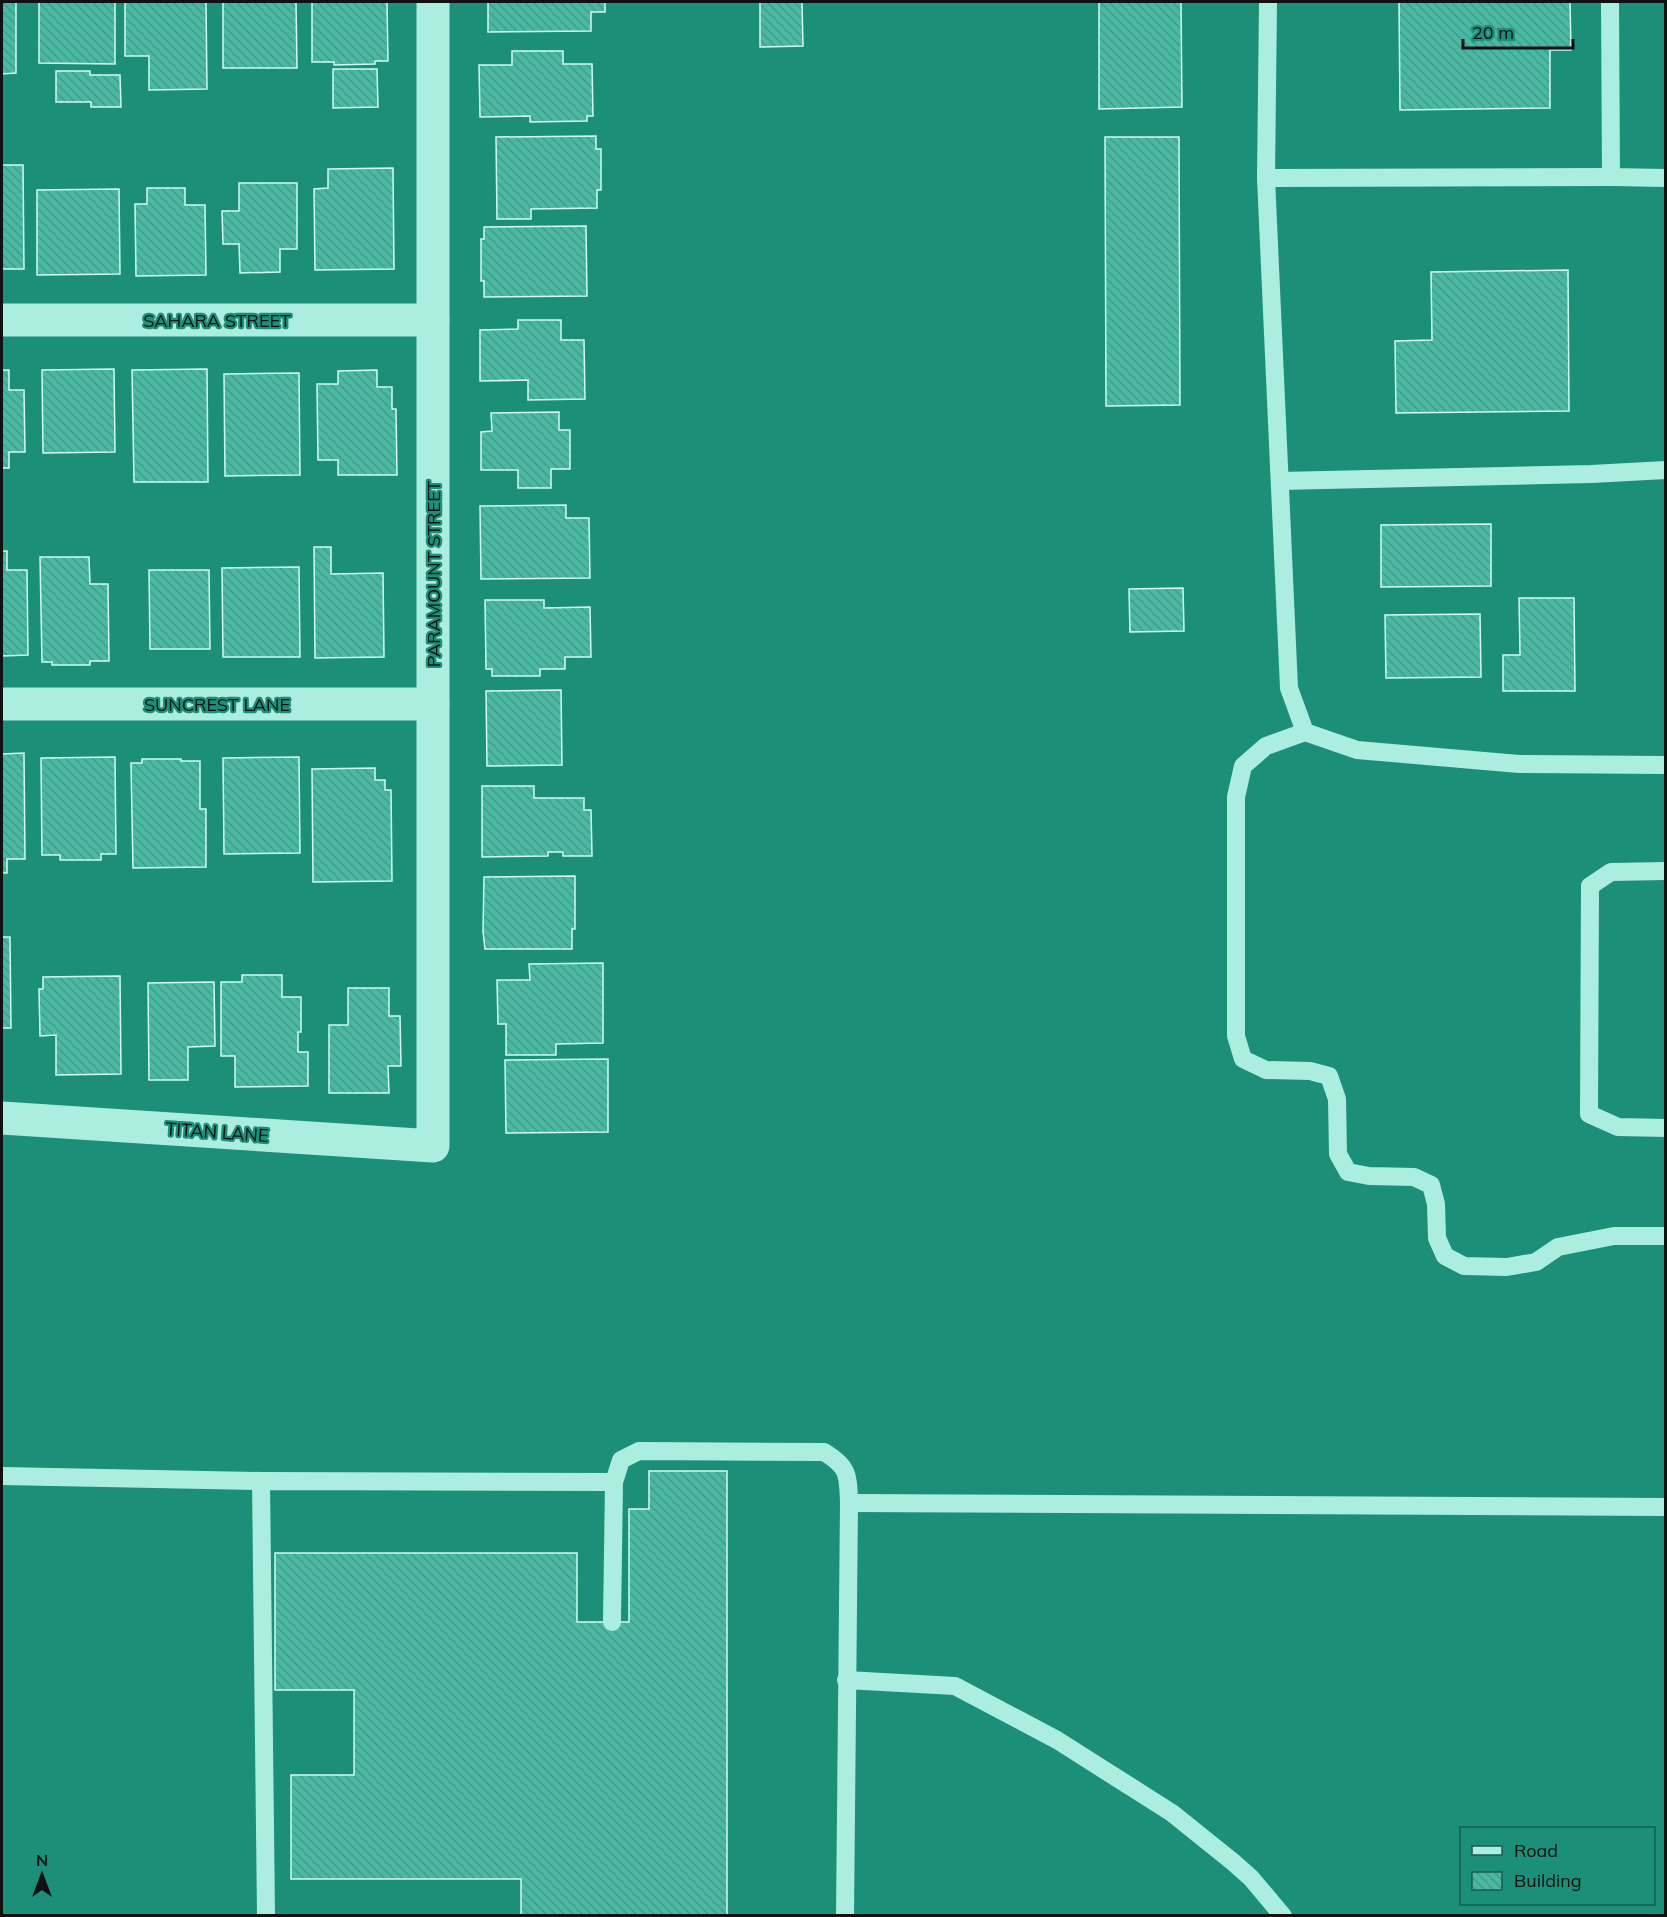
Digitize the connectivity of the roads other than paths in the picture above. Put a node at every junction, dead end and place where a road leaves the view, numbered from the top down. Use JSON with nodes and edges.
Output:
{"nodes":[{"id":1,"x":433,"y":2,"type":"edge"},
{"id":2,"x":1268,"y":2,"type":"edge"},
{"id":3,"x":1610,"y":2,"type":"edge"},
{"id":4,"x":1611,"y":177,"type":"junction"},
{"id":5,"x":1266,"y":178,"type":"junction"},
{"id":6,"x":1665,"y":178,"type":"edge"},
{"id":7,"x":2,"y":320,"type":"edge"},
{"id":8,"x":433,"y":320,"type":"junction"},
{"id":9,"x":1665,"y":470,"type":"edge"},
{"id":10,"x":1280,"y":481,"type":"junction"},
{"id":11,"x":2,"y":704,"type":"edge"},
{"id":12,"x":433,"y":704,"type":"junction"},
{"id":13,"x":1305,"y":732,"type":"junction"},
{"id":14,"x":1665,"y":765,"type":"edge"},
{"id":15,"x":1665,"y":871,"type":"edge"},
{"id":16,"x":2,"y":1118,"type":"edge"},
{"id":17,"x":1665,"y":1128,"type":"edge"},
{"id":18,"x":433,"y":1146,"type":"joint"},
{"id":19,"x":1665,"y":1236,"type":"edge"},
{"id":20,"x":2,"y":1476,"type":"edge"},
{"id":21,"x":261,"y":1481,"type":"junction"},
{"id":22,"x":614,"y":1482,"type":"junction"},
{"id":23,"x":849,"y":1503,"type":"junction"},
{"id":24,"x":1665,"y":1507,"type":"edge"},
{"id":25,"x":612,"y":1622,"type":"dead end"},
{"id":26,"x":846,"y":1680,"type":"junction"},
{"id":27,"x":266,"y":1916,"type":"edge"},
{"id":28,"x":845,"y":1916,"type":"edge"},
{"id":29,"x":1283,"y":1916,"type":"edge"}],
"edges":[{"from":1,"to":8,"type":"street","name":"PARAMOUNT STREET"},
{"from":2,"to":5,"type":"lane"},
{"from":3,"to":4,"type":"lane"},
{"from":4,"to":5,"type":"lane"},
{"from":4,"to":6,"type":"lane"},
{"from":5,"to":10,"type":"lane"},
{"from":7,"to":8,"type":"street","name":"SAHARA STREET"},
{"from":8,"to":12,"type":"street","name":"PARAMOUNT STREET"},
{"from":9,"to":10,"type":"lane"},
{"from":10,"to":13,"type":"lane"},
{"from":11,"to":12,"type":"street","name":"SUNCREST LANE"},
{"from":12,"to":18,"type":"street","name":"PARAMOUNT STREET"},
{"from":13,"to":14,"type":"lane"},
{"from":13,"to":19,"type":"lane"},
{"from":15,"to":17,"type":"lane"},
{"from":16,"to":18,"type":"street","name":"TITAN LANE"},
{"from":20,"to":21,"type":"lane"},
{"from":21,"to":22,"type":"lane"},
{"from":21,"to":27,"type":"lane"},
{"from":22,"to":23,"type":"lane"},
{"from":22,"to":25,"type":"lane"},
{"from":23,"to":24,"type":"lane"},
{"from":23,"to":26,"type":"lane"},
{"from":26,"to":28,"type":"lane"},
{"from":26,"to":29,"type":"lane"}]}
